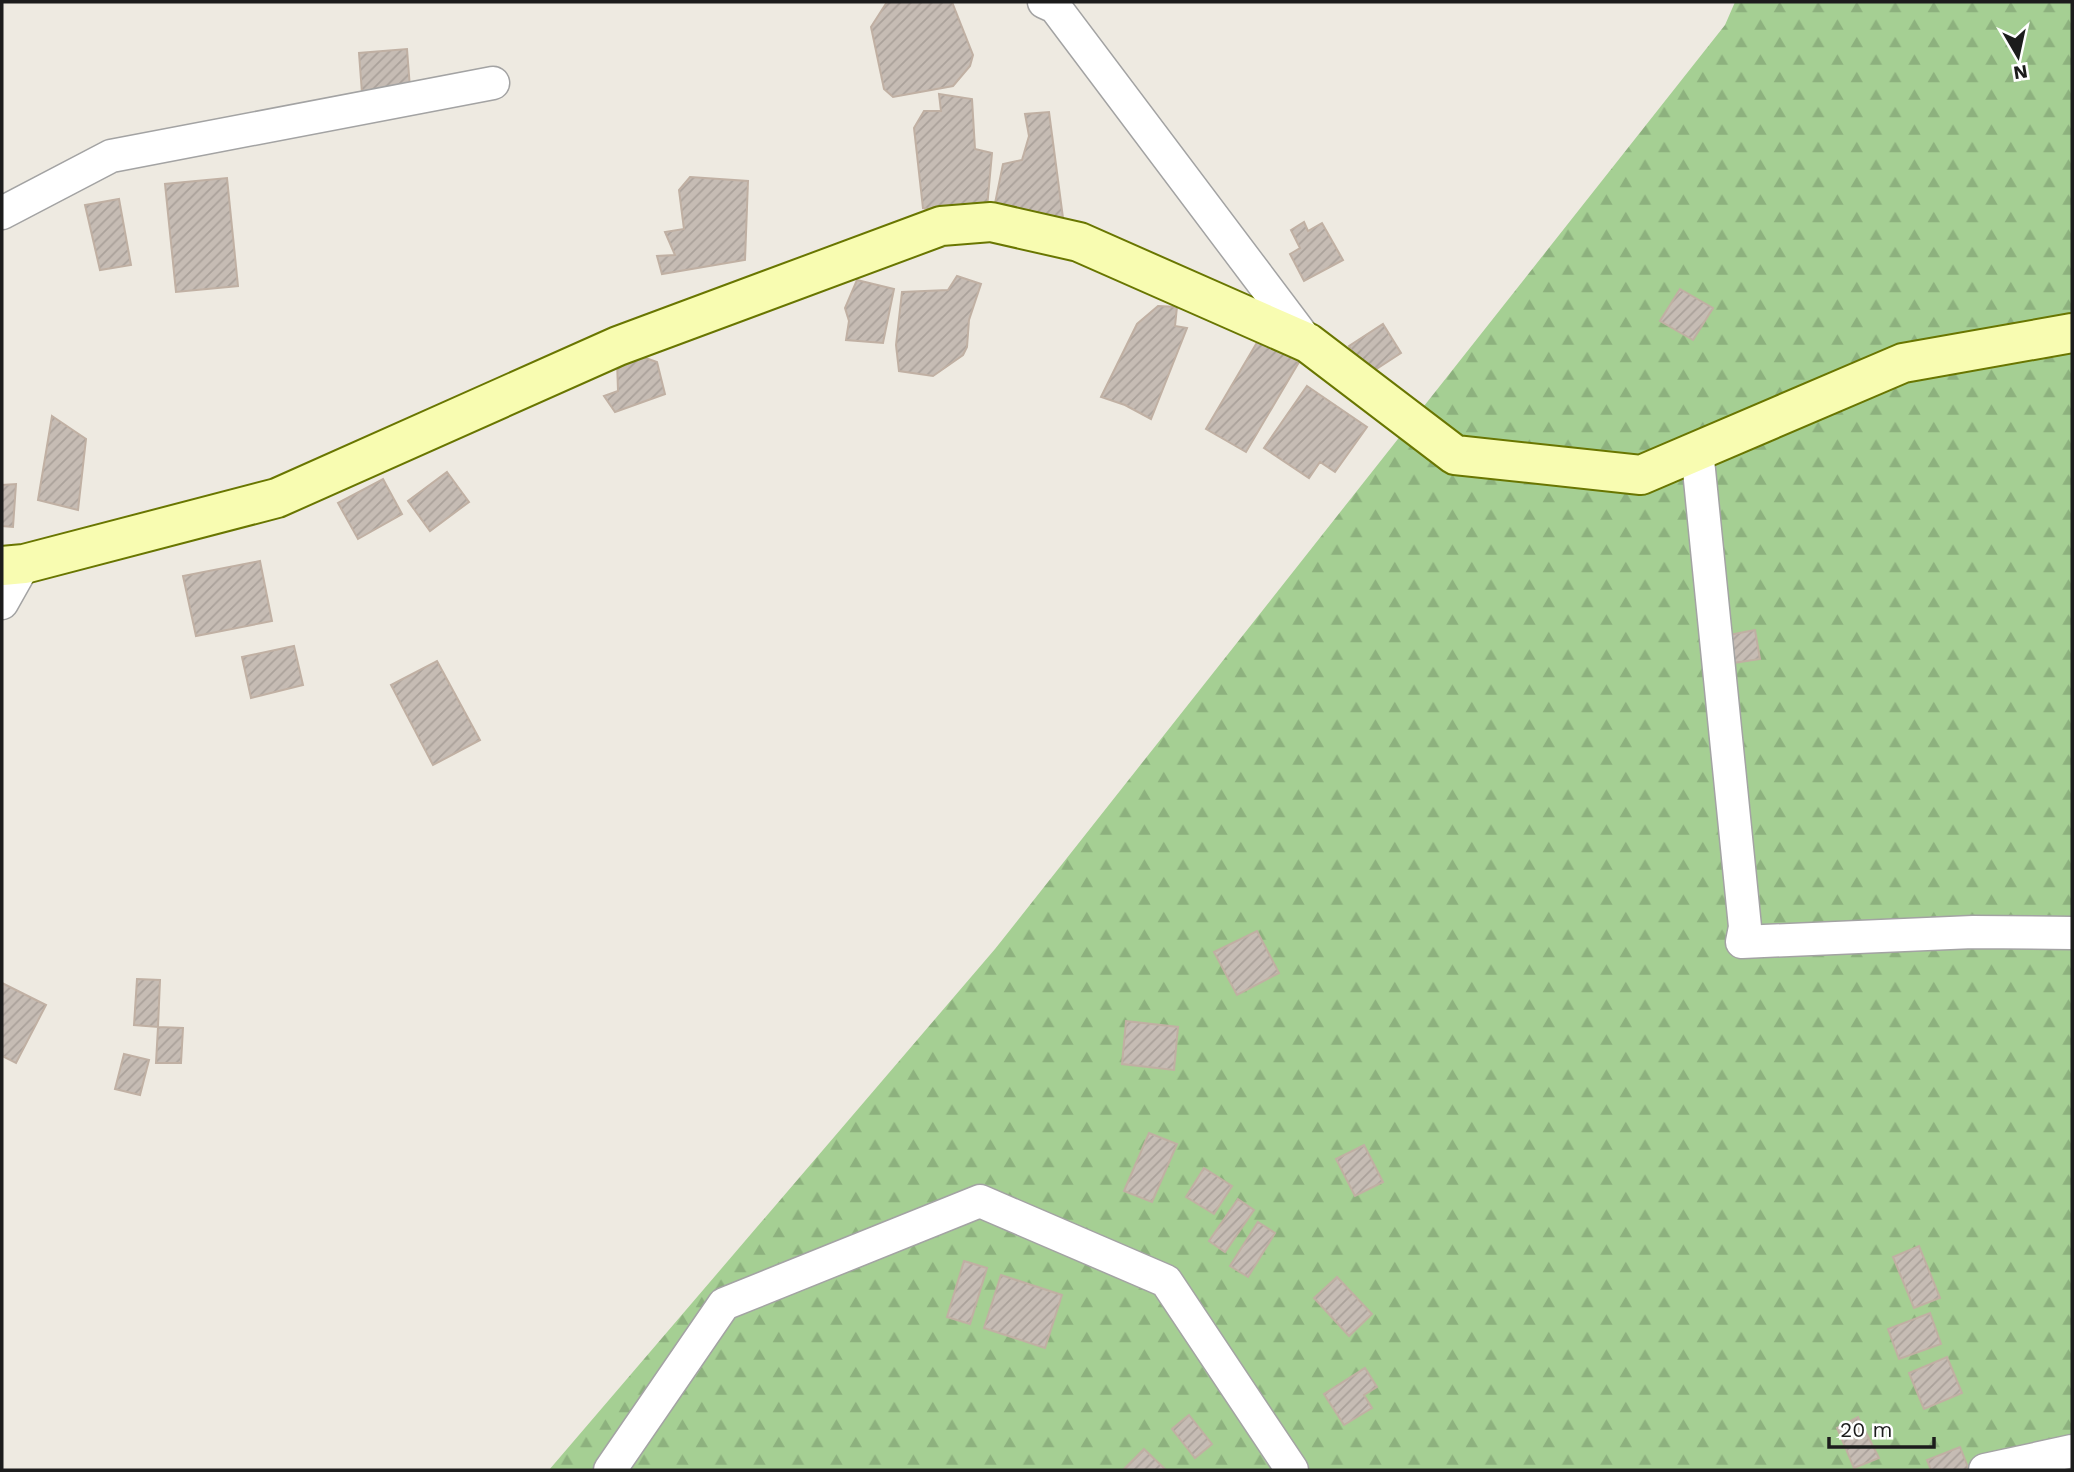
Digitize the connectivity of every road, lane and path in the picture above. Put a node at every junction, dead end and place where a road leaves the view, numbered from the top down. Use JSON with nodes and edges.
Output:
{"nodes":[{"id":1,"x":1044,"y":2,"type":"edge"},
{"id":2,"x":494,"y":83,"type":"dead end"},
{"id":3,"x":2,"y":213,"type":"edge"},
{"id":4,"x":2072,"y":333,"type":"edge"},
{"id":5,"x":1308,"y":343,"type":"junction"},
{"id":6,"x":1697,"y":450,"type":"junction"},
{"id":7,"x":13,"y":565,"type":"edge"},
{"id":8,"x":2,"y":603,"type":"edge"},
{"id":9,"x":2072,"y":933,"type":"edge"},
{"id":10,"x":2072,"y":1451,"type":"edge"},
{"id":11,"x":610,"y":1470,"type":"edge"},
{"id":12,"x":1292,"y":1470,"type":"edge"},
{"id":13,"x":1985,"y":1470,"type":"edge"}],
"edges":[{"from":1,"to":5,"type":"street"},
{"from":2,"to":3,"type":"street"},
{"from":4,"to":6,"type":"street"},
{"from":5,"to":6,"type":"street"},
{"from":5,"to":7,"type":"street"},
{"from":6,"to":9,"type":"street"},
{"from":7,"to":8,"type":"street"},
{"from":10,"to":13,"type":"street"},
{"from":11,"to":12,"type":"street"}]}
